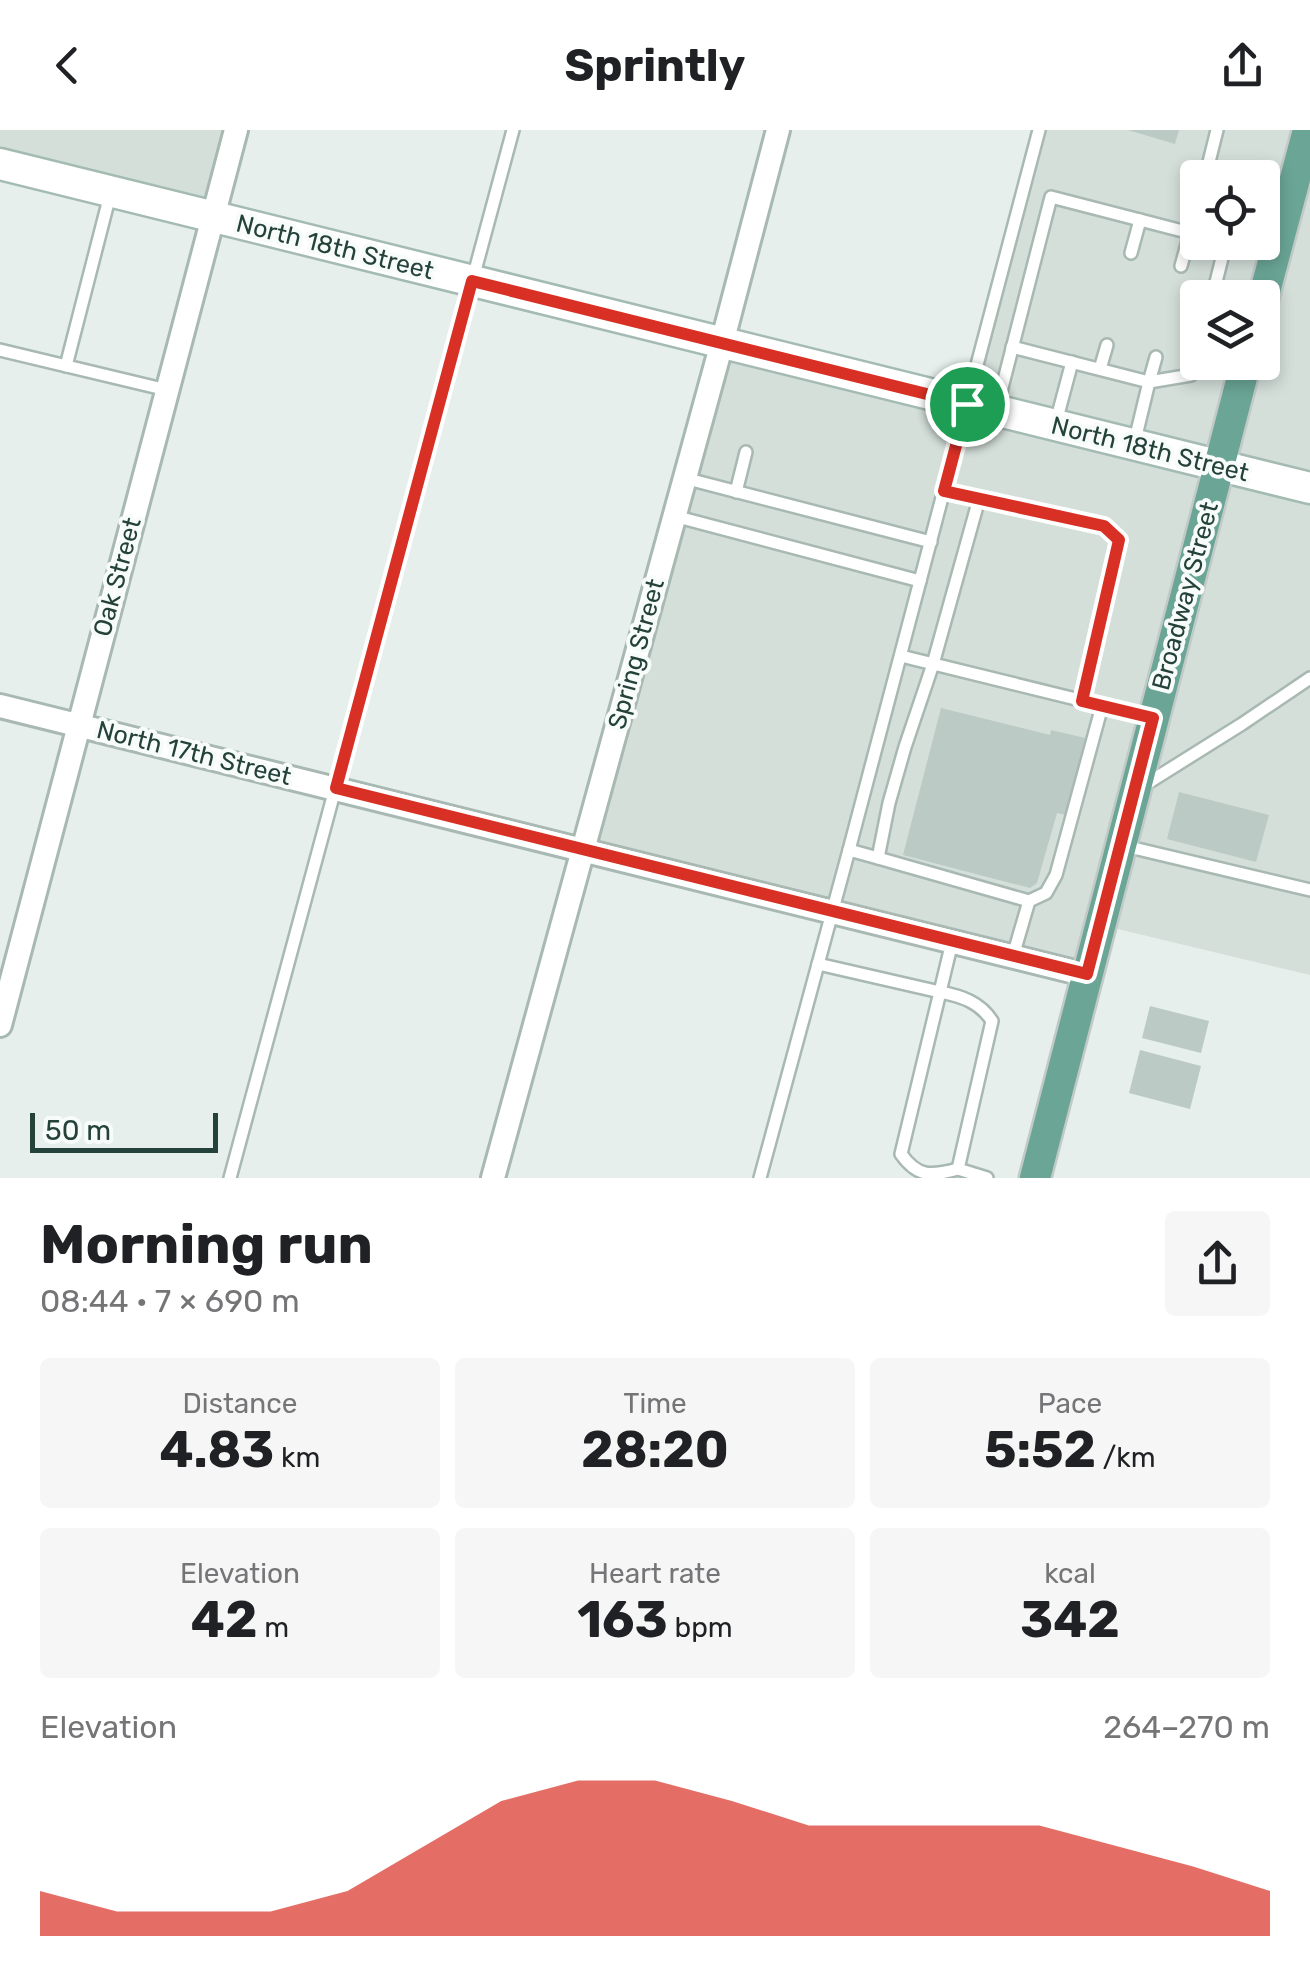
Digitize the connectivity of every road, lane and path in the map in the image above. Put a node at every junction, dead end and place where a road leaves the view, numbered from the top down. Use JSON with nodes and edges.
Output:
{"nodes":[{"id":1,"x":236,"y":130,"type":"edge"},
{"id":2,"x":513,"y":130,"type":"edge"},
{"id":3,"x":778,"y":130,"type":"edge"},
{"id":4,"x":1038,"y":130,"type":"edge"},
{"id":5,"x":1217,"y":130,"type":"edge"},
{"id":6,"x":1308,"y":130,"type":"edge"},
{"id":7,"x":1209,"y":160,"type":"edge"},
{"id":8,"x":0,"y":164,"type":"edge"},
{"id":9,"x":111,"y":191,"type":"junction"},
{"id":10,"x":213,"y":217,"type":"junction"},
{"id":11,"x":1140,"y":220,"type":"junction"},
{"id":12,"x":1180,"y":230,"type":"edge"},
{"id":13,"x":1280,"y":235,"type":"edge"},
{"id":14,"x":1131,"y":253,"type":"dead end"},
{"id":15,"x":1183,"y":260,"type":"edge"},
{"id":16,"x":1181,"y":266,"type":"dead end"},
{"id":17,"x":472,"y":281,"type":"junction"},
{"id":18,"x":722,"y":343,"type":"junction"},
{"id":19,"x":1106,"y":346,"type":"dead end"},
{"id":20,"x":1012,"y":347,"type":"junction"},
{"id":21,"x":0,"y":350,"type":"edge"},
{"id":22,"x":1156,"y":357,"type":"dead end"},
{"id":23,"x":1072,"y":362,"type":"junction"},
{"id":24,"x":66,"y":366,"type":"junction"},
{"id":25,"x":1100,"y":369,"type":"junction"},
{"id":26,"x":1180,"y":377,"type":"edge"},
{"id":27,"x":1241,"y":380,"type":"edge"},
{"id":28,"x":1149,"y":382,"type":"junction"},
{"id":29,"x":167,"y":390,"type":"junction"},
{"id":30,"x":981,"y":407,"type":"junction"},
{"id":31,"x":1056,"y":426,"type":"junction"},
{"id":32,"x":1134,"y":445,"type":"junction"},
{"id":33,"x":746,"y":452,"type":"dead end"},
{"id":34,"x":1219,"y":466,"type":"junction"},
{"id":35,"x":684,"y":478,"type":"junction"},
{"id":36,"x":1310,"y":488,"type":"edge"},
{"id":37,"x":944,"y":491,"type":"junction"},
{"id":38,"x":736,"y":492,"type":"junction"},
{"id":39,"x":979,"y":499,"type":"junction"},
{"id":40,"x":674,"y":516,"type":"junction"},
{"id":41,"x":931,"y":542,"type":"junction"},
{"id":42,"x":920,"y":581,"type":"junction"},
{"id":43,"x":900,"y":656,"type":"junction"},
{"id":44,"x":933,"y":664,"type":"junction"},
{"id":45,"x":1310,"y":678,"type":"edge"},
{"id":46,"x":1082,"y":701,"type":"junction"},
{"id":47,"x":0,"y":706,"type":"edge"},
{"id":48,"x":1102,"y":706,"type":"junction"},
{"id":49,"x":1153,"y":718,"type":"junction"},
{"id":50,"x":78,"y":725,"type":"junction"},
{"id":51,"x":336,"y":788,"type":"junction"},
{"id":52,"x":1135,"y":791,"type":"junction"},
{"id":53,"x":1120,"y":845,"type":"junction"},
{"id":54,"x":584,"y":849,"type":"junction"},
{"id":55,"x":849,"y":850,"type":"junction"},
{"id":56,"x":878,"y":858,"type":"junction"},
{"id":57,"x":1310,"y":890,"type":"edge"},
{"id":58,"x":1029,"y":901,"type":"junction"},
{"id":59,"x":833,"y":911,"type":"junction"},
{"id":60,"x":952,"y":941,"type":"junction"},
{"id":61,"x":1013,"y":956,"type":"junction"},
{"id":62,"x":818,"y":964,"type":"junction"},
{"id":63,"x":1087,"y":974,"type":"junction"},
{"id":64,"x":940,"y":992,"type":"junction"},
{"id":65,"x":0,"y":1025,"type":"edge"},
{"id":66,"x":958,"y":1170,"type":"junction"},
{"id":67,"x":230,"y":1178,"type":"edge"},
{"id":68,"x":493,"y":1178,"type":"edge"},
{"id":69,"x":760,"y":1178,"type":"edge"},
{"id":70,"x":986,"y":1178,"type":"edge"},
{"id":71,"x":1035,"y":1178,"type":"edge"}],
"edges":[{"from":1,"to":10,"type":"street","name":"Oak Street"},
{"from":2,"to":17,"type":"lane"},
{"from":3,"to":18,"type":"street","name":"Spring Street"},
{"from":4,"to":30,"type":"lane"},
{"from":5,"to":7,"type":"lane"},
{"from":6,"to":13,"type":"main road"},
{"from":8,"to":9,"type":"street","name":"North 18th Street"},
{"from":9,"to":10,"type":"street","name":"North 18th Street"},
{"from":9,"to":24,"type":"lane"},
{"from":10,"to":17,"type":"street","name":"North 18th Street"},
{"from":10,"to":29,"type":"street","name":"Oak Street"},
{"from":11,"to":12,"type":"lane"},
{"from":11,"to":14,"type":"lane"},
{"from":11,"to":20,"type":"lane"},
{"from":15,"to":16,"type":"lane"},
{"from":17,"to":18,"type":"street","name":"North 18th Street"},
{"from":17,"to":51,"type":"lane"},
{"from":18,"to":30,"type":"street","name":"North 18th Street"},
{"from":18,"to":35,"type":"street","name":"Spring Street"},
{"from":19,"to":25,"type":"lane"},
{"from":20,"to":23,"type":"lane"},
{"from":20,"to":30,"type":"lane"},
{"from":21,"to":24,"type":"lane"},
{"from":22,"to":28,"type":"lane"},
{"from":23,"to":25,"type":"lane"},
{"from":23,"to":31,"type":"lane"},
{"from":24,"to":29,"type":"lane"},
{"from":25,"to":28,"type":"lane"},
{"from":26,"to":28,"type":"lane"},
{"from":27,"to":34,"type":"main road","name":"Broadway Street"},
{"from":28,"to":32,"type":"lane"},
{"from":29,"to":50,"type":"street","name":"Oak Street"},
{"from":30,"to":31,"type":"street","name":"North 18th Street"},
{"from":30,"to":37,"type":"lane"},
{"from":31,"to":32,"type":"street","name":"North 18th Street"},
{"from":32,"to":34,"type":"street","name":"North 18th Street"},
{"from":33,"to":38,"type":"lane"},
{"from":34,"to":36,"type":"street","name":"North 18th Street"},
{"from":34,"to":49,"type":"main road","name":"Broadway Street"},
{"from":35,"to":38,"type":"lane"},
{"from":35,"to":40,"type":"street","name":"Spring Street"},
{"from":37,"to":39,"type":"lane"},
{"from":37,"to":41,"type":"lane"},
{"from":38,"to":41,"type":"lane"},
{"from":39,"to":44,"type":"lane"},
{"from":39,"to":46,"type":"lane"},
{"from":40,"to":42,"type":"lane"},
{"from":40,"to":54,"type":"street","name":"Spring Street"},
{"from":41,"to":42,"type":"lane"},
{"from":42,"to":43,"type":"lane"},
{"from":43,"to":44,"type":"lane"},
{"from":43,"to":55,"type":"lane"},
{"from":44,"to":46,"type":"lane"},
{"from":44,"to":56,"type":"lane"},
{"from":45,"to":52,"type":"lane"},
{"from":46,"to":48,"type":"lane"},
{"from":47,"to":50,"type":"street","name":"North 17th Street"},
{"from":48,"to":49,"type":"lane"},
{"from":48,"to":58,"type":"lane"},
{"from":49,"to":52,"type":"main road","name":"Broadway Street"},
{"from":50,"to":51,"type":"street","name":"North 17th Street"},
{"from":50,"to":65,"type":"street","name":"Oak Street"},
{"from":51,"to":54,"type":"street","name":"North 17th Street"},
{"from":51,"to":67,"type":"lane"},
{"from":52,"to":53,"type":"main road","name":"Broadway Street"},
{"from":53,"to":57,"type":"lane"},
{"from":53,"to":63,"type":"main road","name":"Broadway Street"},
{"from":54,"to":59,"type":"street","name":"North 17th Street"},
{"from":54,"to":68,"type":"street","name":"Spring Street"},
{"from":55,"to":56,"type":"lane"},
{"from":55,"to":59,"type":"lane"},
{"from":56,"to":58,"type":"lane"},
{"from":58,"to":61,"type":"lane"},
{"from":59,"to":60,"type":"street","name":"North 17th Street"},
{"from":59,"to":62,"type":"lane"},
{"from":60,"to":61,"type":"street","name":"North 17th Street"},
{"from":60,"to":64,"type":"lane"},
{"from":61,"to":63,"type":"street","name":"North 17th Street"},
{"from":62,"to":64,"type":"lane"},
{"from":62,"to":69,"type":"lane"},
{"from":63,"to":71,"type":"main road","name":"Broadway Street"},
{"from":64,"to":66,"type":"lane"},
{"from":64,"to":66,"type":"lane"},
{"from":66,"to":70,"type":"lane"}]}
